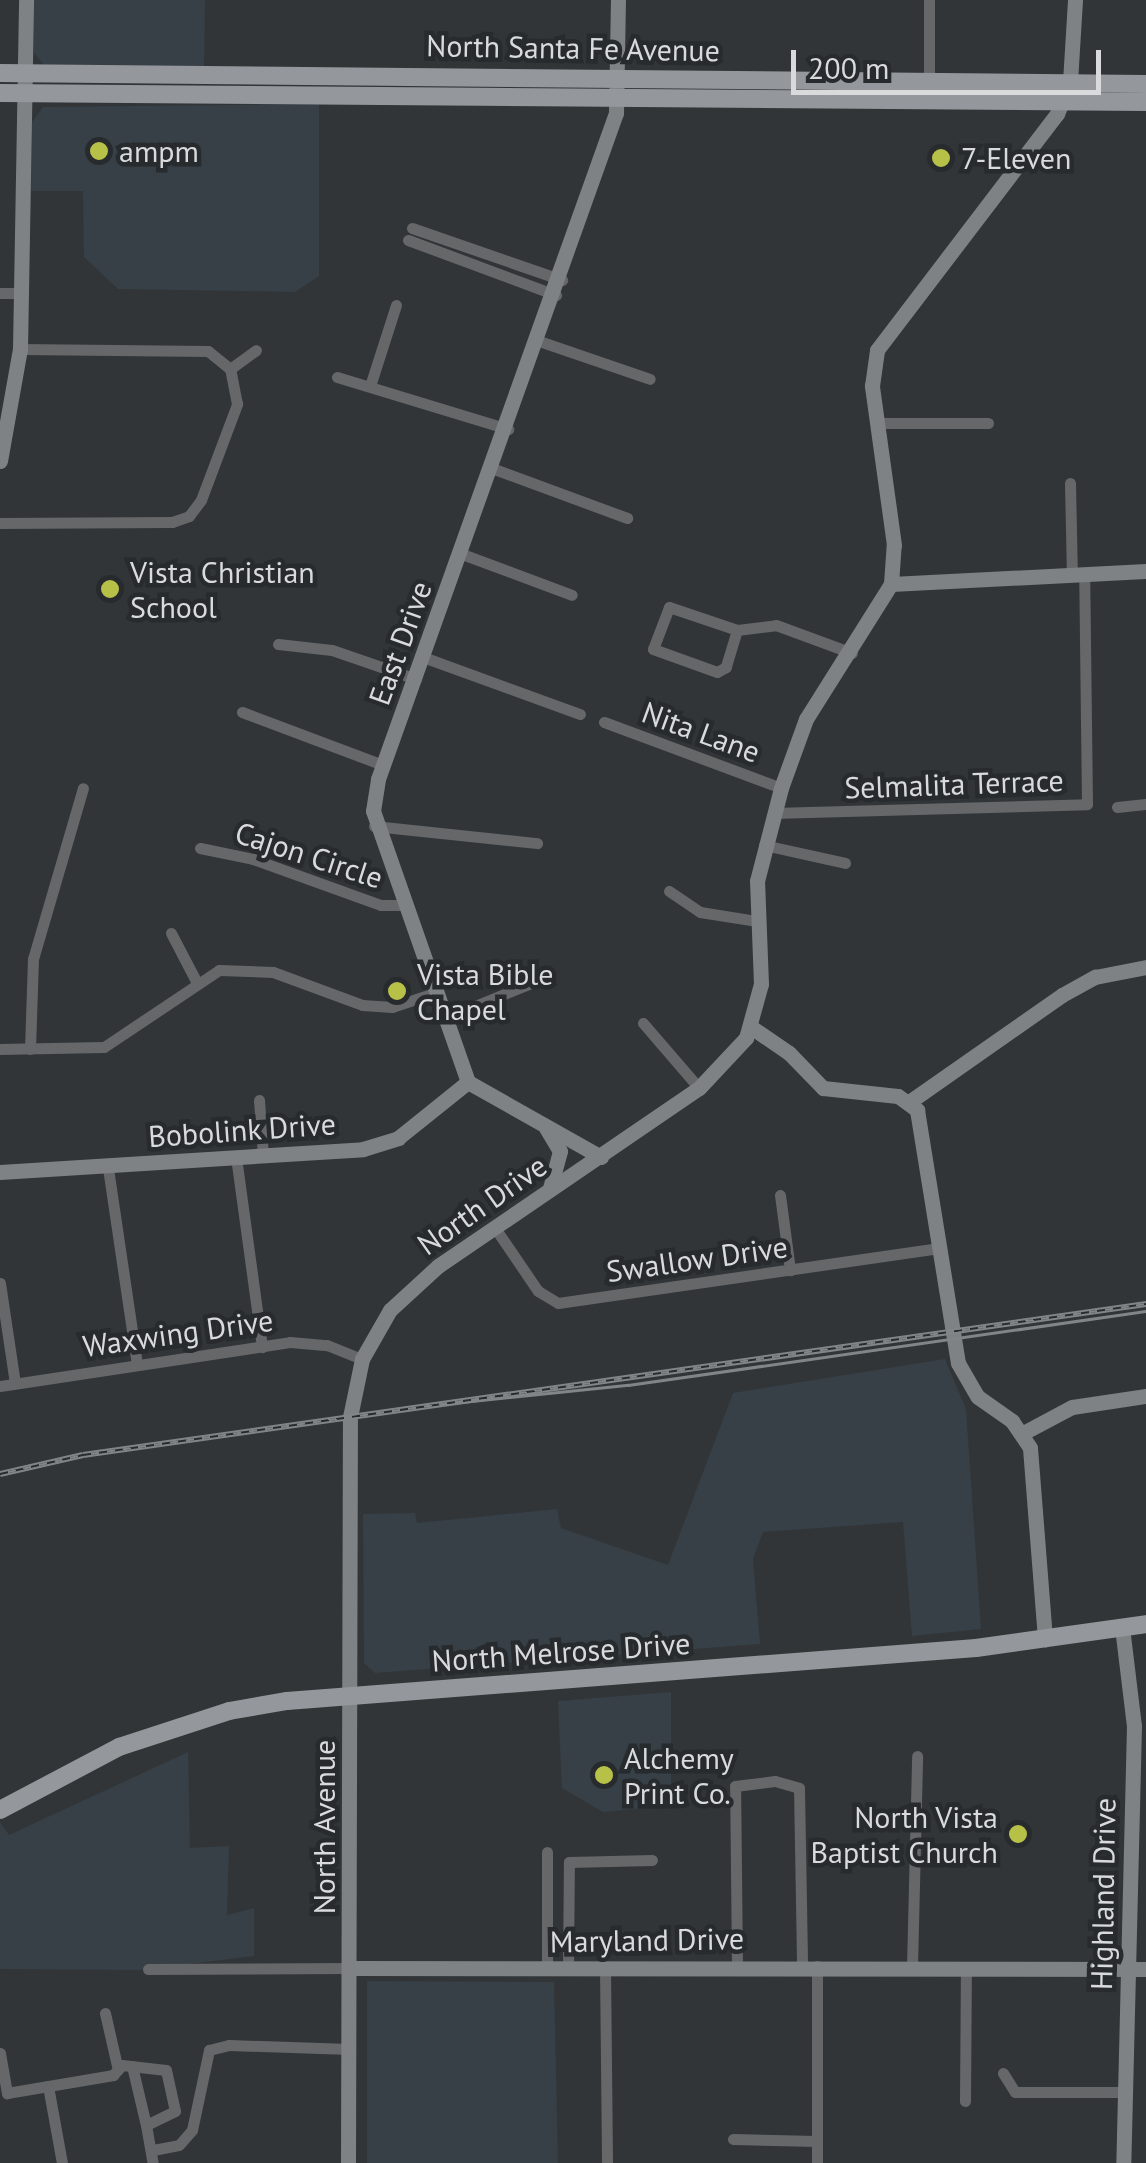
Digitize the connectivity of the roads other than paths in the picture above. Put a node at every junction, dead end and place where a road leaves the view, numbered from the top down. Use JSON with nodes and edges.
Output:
{"nodes":[{"id":1,"x":26,"y":0,"type":"edge"},
{"id":2,"x":618,"y":0,"type":"edge"},
{"id":3,"x":929,"y":0,"type":"edge"},
{"id":4,"x":1076,"y":0,"type":"edge"},
{"id":5,"x":0,"y":72,"type":"edge"},
{"id":6,"x":24,"y":72,"type":"junction"},
{"id":7,"x":929,"y":80,"type":"junction"},
{"id":8,"x":1070,"y":82,"type":"junction"},
{"id":9,"x":1146,"y":84,"type":"edge"},
{"id":10,"x":618,"y":86,"type":"junction"},
{"id":11,"x":0,"y":93,"type":"edge"},
{"id":12,"x":22,"y":93,"type":"junction"},
{"id":13,"x":1062,"y":100,"type":"junction"},
{"id":14,"x":1146,"y":102,"type":"edge"},
{"id":15,"x":410,"y":234,"type":"dead end"},
{"id":16,"x":559,"y":287,"type":"junction"},
{"id":17,"x":0,"y":293,"type":"edge"},
{"id":18,"x":23,"y":293,"type":"junction"},
{"id":19,"x":396,"y":304,"type":"dead end"},
{"id":20,"x":540,"y":341,"type":"junction"},
{"id":21,"x":20,"y":349,"type":"junction"},
{"id":22,"x":256,"y":350,"type":"dead end"},
{"id":23,"x":230,"y":369,"type":"junction"},
{"id":24,"x":336,"y":377,"type":"dead end"},
{"id":25,"x":650,"y":379,"type":"dead end"},
{"id":26,"x":370,"y":386,"type":"junction"},
{"id":27,"x":6,"y":400,"type":"edge"},
{"id":28,"x":878,"y":423,"type":"junction"},
{"id":29,"x":988,"y":423,"type":"dead end"},
{"id":30,"x":508,"y":428,"type":"junction"},
{"id":31,"x":0,"y":461,"type":"edge"},
{"id":32,"x":494,"y":469,"type":"junction"},
{"id":33,"x":1070,"y":483,"type":"dead end"},
{"id":34,"x":627,"y":518,"type":"dead end"},
{"id":35,"x":0,"y":523,"type":"edge"},
{"id":36,"x":462,"y":554,"type":"junction"},
{"id":37,"x":1146,"y":571,"type":"edge"},
{"id":38,"x":1078,"y":574,"type":"junction"},
{"id":39,"x":891,"y":584,"type":"junction"},
{"id":40,"x":572,"y":595,"type":"dead end"},
{"id":41,"x":737,"y":630,"type":"junction"},
{"id":42,"x":278,"y":644,"type":"dead end"},
{"id":43,"x":852,"y":653,"type":"junction"},
{"id":44,"x":423,"y":657,"type":"junction"},
{"id":45,"x":416,"y":679,"type":"junction"},
{"id":46,"x":242,"y":712,"type":"dead end"},
{"id":47,"x":580,"y":714,"type":"dead end"},
{"id":48,"x":604,"y":722,"type":"dead end"},
{"id":49,"x":383,"y":765,"type":"junction"},
{"id":50,"x":83,"y":788,"type":"dead end"},
{"id":51,"x":781,"y":788,"type":"junction"},
{"id":52,"x":1146,"y":804,"type":"edge"},
{"id":53,"x":1117,"y":807,"type":"dead end"},
{"id":54,"x":773,"y":814,"type":"junction"},
{"id":55,"x":374,"y":826,"type":"junction"},
{"id":56,"x":537,"y":844,"type":"dead end"},
{"id":57,"x":764,"y":845,"type":"junction"},
{"id":58,"x":200,"y":848,"type":"dead end"},
{"id":59,"x":845,"y":863,"type":"dead end"},
{"id":60,"x":669,"y":891,"type":"dead end"},
{"id":61,"x":402,"y":905,"type":"junction"},
{"id":62,"x":757,"y":921,"type":"junction"},
{"id":63,"x":170,"y":933,"type":"dead end"},
{"id":64,"x":1146,"y":967,"type":"edge"},
{"id":65,"x":196,"y":981,"type":"junction"},
{"id":66,"x":536,"y":981,"type":"dead end"},
{"id":67,"x":434,"y":994,"type":"junction"},
{"id":68,"x":443,"y":1019,"type":"junction"},
{"id":69,"x":642,"y":1023,"type":"dead end"},
{"id":70,"x":751,"y":1027,"type":"junction"},
{"id":71,"x":0,"y":1049,"type":"edge"},
{"id":72,"x":30,"y":1049,"type":"junction"},
{"id":73,"x":468,"y":1082,"type":"junction"},
{"id":74,"x":699,"y":1088,"type":"junction"},
{"id":75,"x":259,"y":1100,"type":"dead end"},
{"id":76,"x":912,"y":1100,"type":"junction"},
{"id":77,"x":544,"y":1125,"type":"junction"},
{"id":78,"x":263,"y":1156,"type":"junction"},
{"id":79,"x":236,"y":1157,"type":"junction"},
{"id":80,"x":601,"y":1157,"type":"junction"},
{"id":81,"x":108,"y":1168,"type":"junction"},
{"id":82,"x":0,"y":1172,"type":"edge"},
{"id":83,"x":548,"y":1193,"type":"junction"},
{"id":84,"x":780,"y":1195,"type":"dead end"},
{"id":85,"x":496,"y":1228,"type":"junction"},
{"id":86,"x":940,"y":1248,"type":"junction"},
{"id":87,"x":790,"y":1270,"type":"junction"},
{"id":88,"x":0,"y":1283,"type":"edge"},
{"id":89,"x":262,"y":1346,"type":"junction"},
{"id":90,"x":362,"y":1359,"type":"junction"},
{"id":91,"x":136,"y":1364,"type":"junction"},
{"id":92,"x":15,"y":1383,"type":"junction"},
{"id":93,"x":0,"y":1386,"type":"edge"},
{"id":94,"x":1146,"y":1396,"type":"edge"},
{"id":95,"x":1023,"y":1433,"type":"junction"},
{"id":96,"x":351,"y":1491,"type":"joint"},
{"id":97,"x":1146,"y":1624,"type":"edge"},
{"id":98,"x":1122,"y":1627,"type":"junction"},
{"id":99,"x":1046,"y":1639,"type":"junction"},
{"id":100,"x":352,"y":1696,"type":"junction"},
{"id":101,"x":917,"y":1756,"type":"dead end"},
{"id":102,"x":0,"y":1810,"type":"edge"},
{"id":103,"x":548,"y":1852,"type":"dead end"},
{"id":104,"x":652,"y":1860,"type":"dead end"},
{"id":105,"x":737,"y":1966,"type":"junction"},
{"id":106,"x":810,"y":1966,"type":"junction"},
{"id":107,"x":912,"y":1967,"type":"junction"},
{"id":108,"x":350,"y":1968,"type":"junction"},
{"id":109,"x":568,"y":1968,"type":"junction"},
{"id":110,"x":605,"y":1968,"type":"junction"},
{"id":111,"x":148,"y":1969,"type":"dead end"},
{"id":112,"x":546,"y":1969,"type":"junction"},
{"id":113,"x":1138,"y":1970,"type":"edge"},
{"id":114,"x":966,"y":1971,"type":"junction"},
{"id":115,"x":105,"y":2012,"type":"dead end"},
{"id":116,"x":350,"y":2050,"type":"junction"},
{"id":117,"x":0,"y":2053,"type":"edge"},
{"id":118,"x":132,"y":2066,"type":"junction"},
{"id":119,"x":118,"y":2070,"type":"junction"},
{"id":120,"x":1003,"y":2073,"type":"dead end"},
{"id":121,"x":48,"y":2086,"type":"junction"},
{"id":122,"x":1124,"y":2092,"type":"junction"},
{"id":123,"x":3,"y":2093,"type":"edge"},
{"id":124,"x":966,"y":2101,"type":"dead end"},
{"id":125,"x":146,"y":2124,"type":"junction"},
{"id":126,"x":733,"y":2139,"type":"dead end"},
{"id":127,"x":817,"y":2141,"type":"junction"},
{"id":128,"x":153,"y":2156,"type":"edge"},
{"id":129,"x":62,"y":2163,"type":"edge"},
{"id":130,"x":348,"y":2163,"type":"edge"},
{"id":131,"x":607,"y":2163,"type":"edge"},
{"id":132,"x":817,"y":2163,"type":"edge"},
{"id":133,"x":1123,"y":2163,"type":"edge"}],
"edges":[{"from":1,"to":6,"type":"street"},
{"from":2,"to":10,"type":"street","name":"East Drive"},
{"from":3,"to":7,"type":"street"},
{"from":4,"to":8,"type":"street"},
{"from":5,"to":6,"type":"main road","name":"North Santa Fe Avenue"},
{"from":6,"to":10,"type":"main road","name":"North Santa Fe Avenue"},
{"from":6,"to":12,"type":"street"},
{"from":7,"to":8,"type":"main road","name":"North Santa Fe Avenue"},
{"from":7,"to":10,"type":"main road","name":"North Santa Fe Avenue"},
{"from":8,"to":9,"type":"main road","name":"North Santa Fe Avenue"},
{"from":8,"to":13,"type":"street"},
{"from":10,"to":12,"type":"main road","name":"North Santa Fe Avenue"},
{"from":10,"to":13,"type":"main road","name":"North Santa Fe Avenue"},
{"from":10,"to":16,"type":"street","name":"East Drive"},
{"from":11,"to":12,"type":"main road","name":"North Santa Fe Avenue"},
{"from":12,"to":18,"type":"street"},
{"from":13,"to":14,"type":"main road","name":"North Santa Fe Avenue"},
{"from":13,"to":28,"type":"street"},
{"from":15,"to":16,"type":"street"},
{"from":16,"to":20,"type":"street","name":"East Drive"},
{"from":17,"to":18,"type":"street"},
{"from":18,"to":21,"type":"street"},
{"from":19,"to":26,"type":"street"},
{"from":20,"to":25,"type":"street"},
{"from":20,"to":30,"type":"street","name":"East Drive"},
{"from":21,"to":23,"type":"street"},
{"from":21,"to":27,"type":"street"},
{"from":22,"to":23,"type":"street"},
{"from":23,"to":35,"type":"street"},
{"from":24,"to":26,"type":"street"},
{"from":26,"to":30,"type":"street"},
{"from":27,"to":31,"type":"street"},
{"from":28,"to":29,"type":"street"},
{"from":28,"to":39,"type":"street"},
{"from":30,"to":32,"type":"street","name":"East Drive"},
{"from":32,"to":34,"type":"street"},
{"from":32,"to":36,"type":"street","name":"East Drive"},
{"from":33,"to":38,"type":"street"},
{"from":36,"to":40,"type":"street"},
{"from":36,"to":44,"type":"street","name":"East Drive"},
{"from":37,"to":38,"type":"street"},
{"from":38,"to":39,"type":"street"},
{"from":38,"to":54,"type":"street","name":"Selmalita Terrace"},
{"from":39,"to":43,"type":"street"},
{"from":41,"to":41,"type":"street"},
{"from":41,"to":43,"type":"street"},
{"from":42,"to":45,"type":"street"},
{"from":43,"to":51,"type":"street"},
{"from":44,"to":45,"type":"street","name":"East Drive"},
{"from":44,"to":47,"type":"street"},
{"from":45,"to":49,"type":"street","name":"East Drive"},
{"from":46,"to":49,"type":"street"},
{"from":48,"to":51,"type":"street","name":"Nita Lane"},
{"from":49,"to":55,"type":"street","name":"East Drive"},
{"from":50,"to":72,"type":"street"},
{"from":51,"to":54,"type":"street"},
{"from":52,"to":53,"type":"street"},
{"from":54,"to":57,"type":"street"},
{"from":55,"to":56,"type":"street"},
{"from":55,"to":61,"type":"street","name":"East Drive"},
{"from":57,"to":59,"type":"street"},
{"from":57,"to":62,"type":"street"},
{"from":58,"to":61,"type":"street","name":"Cajon Circle"},
{"from":60,"to":62,"type":"street"},
{"from":61,"to":67,"type":"street","name":"East Drive"},
{"from":62,"to":70,"type":"street"},
{"from":63,"to":65,"type":"street"},
{"from":64,"to":76,"type":"street"},
{"from":65,"to":67,"type":"street"},
{"from":65,"to":72,"type":"street"},
{"from":66,"to":68,"type":"street"},
{"from":67,"to":68,"type":"street","name":"East Drive"},
{"from":68,"to":73,"type":"street","name":"East Drive"},
{"from":69,"to":74,"type":"street"},
{"from":70,"to":74,"type":"street","name":"North Drive"},
{"from":70,"to":76,"type":"street"},
{"from":71,"to":72,"type":"street"},
{"from":73,"to":77,"type":"street"},
{"from":73,"to":78,"type":"street","name":"Bobolink Drive"},
{"from":74,"to":80,"type":"street","name":"North Drive"},
{"from":75,"to":78,"type":"street"},
{"from":76,"to":86,"type":"street"},
{"from":77,"to":80,"type":"street"},
{"from":77,"to":83,"type":"street"},
{"from":78,"to":79,"type":"street","name":"Bobolink Drive"},
{"from":79,"to":81,"type":"street","name":"Bobolink Drive"},
{"from":79,"to":89,"type":"street"},
{"from":80,"to":83,"type":"street","name":"North Drive"},
{"from":81,"to":82,"type":"street","name":"Bobolink Drive"},
{"from":81,"to":91,"type":"street"},
{"from":83,"to":85,"type":"street","name":"North Drive"},
{"from":84,"to":87,"type":"street"},
{"from":85,"to":87,"type":"street","name":"Swallow Drive"},
{"from":85,"to":90,"type":"street","name":"North Drive"},
{"from":86,"to":87,"type":"street","name":"Swallow Drive"},
{"from":86,"to":95,"type":"street"},
{"from":88,"to":92,"type":"street"},
{"from":89,"to":90,"type":"street","name":"Waxwing Drive"},
{"from":89,"to":91,"type":"street","name":"Waxwing Drive"},
{"from":90,"to":96,"type":"street","name":"North Drive"},
{"from":91,"to":92,"type":"street","name":"Waxwing Drive"},
{"from":92,"to":93,"type":"street","name":"Waxwing Drive"},
{"from":94,"to":95,"type":"street"},
{"from":95,"to":99,"type":"street"},
{"from":96,"to":100,"type":"street","name":"North Avenue"},
{"from":97,"to":98,"type":"main road","name":"North Melrose Drive"},
{"from":98,"to":99,"type":"main road","name":"North Melrose Drive"},
{"from":98,"to":113,"type":"street","name":"Highland Drive"},
{"from":99,"to":100,"type":"main road","name":"North Melrose Drive"},
{"from":100,"to":102,"type":"main road","name":"North Melrose Drive"},
{"from":100,"to":108,"type":"street","name":"North Avenue"},
{"from":101,"to":107,"type":"street"},
{"from":103,"to":112,"type":"street"},
{"from":104,"to":109,"type":"street"},
{"from":105,"to":106,"type":"street","name":"Maryland Drive"},
{"from":105,"to":106,"type":"street"},
{"from":105,"to":110,"type":"street","name":"Maryland Drive"},
{"from":106,"to":107,"type":"street","name":"Maryland Drive"},
{"from":106,"to":127,"type":"street"},
{"from":107,"to":114,"type":"street","name":"Maryland Drive"},
{"from":108,"to":111,"type":"street","name":"Maryland Drive"},
{"from":108,"to":112,"type":"street","name":"Maryland Drive"},
{"from":108,"to":116,"type":"street","name":"North Avenue"},
{"from":109,"to":110,"type":"street","name":"Maryland Drive"},
{"from":109,"to":112,"type":"street","name":"Maryland Drive"},
{"from":110,"to":131,"type":"street"},
{"from":113,"to":114,"type":"street","name":"Maryland Drive"},
{"from":113,"to":122,"type":"street","name":"Highland Drive"},
{"from":114,"to":124,"type":"street"},
{"from":115,"to":119,"type":"street"},
{"from":116,"to":128,"type":"street"},
{"from":116,"to":130,"type":"street","name":"North Avenue"},
{"from":117,"to":123,"type":"street"},
{"from":118,"to":119,"type":"street"},
{"from":118,"to":125,"type":"street"},
{"from":118,"to":125,"type":"street"},
{"from":119,"to":121,"type":"street"},
{"from":120,"to":122,"type":"street"},
{"from":121,"to":123,"type":"street"},
{"from":121,"to":129,"type":"street"},
{"from":122,"to":133,"type":"street","name":"Highland Drive"},
{"from":125,"to":128,"type":"street"},
{"from":126,"to":127,"type":"street"},
{"from":127,"to":132,"type":"street"}]}
